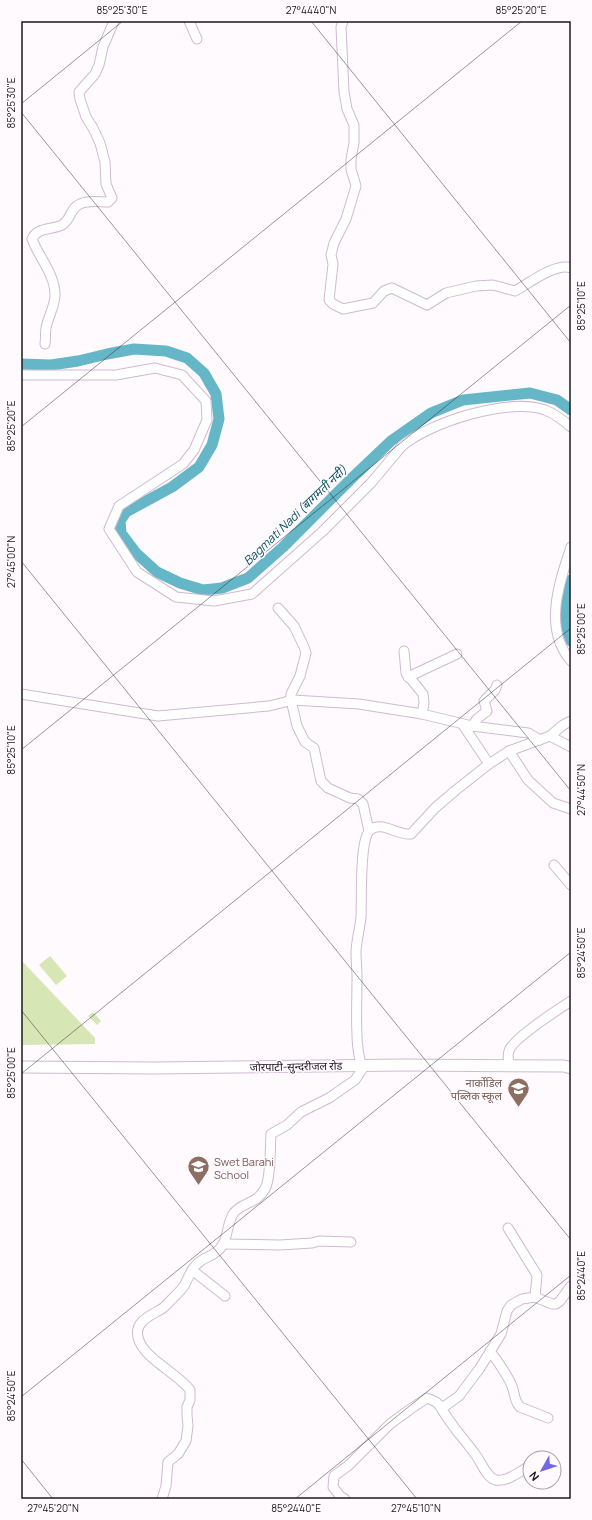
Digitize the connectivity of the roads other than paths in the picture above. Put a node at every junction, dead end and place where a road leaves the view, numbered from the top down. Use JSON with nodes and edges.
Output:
{"nodes":[{"id":1,"x":114,"y":21,"type":"edge"},
{"id":2,"x":189,"y":21,"type":"edge"},
{"id":3,"x":343,"y":21,"type":"edge"},
{"id":4,"x":198,"y":39,"type":"dead end"},
{"id":5,"x":571,"y":268,"type":"edge"},
{"id":6,"x":46,"y":344,"type":"dead end"},
{"id":7,"x":21,"y":375,"type":"edge"},
{"id":8,"x":571,"y":427,"type":"edge"},
{"id":9,"x":571,"y":547,"type":"edge"},
{"id":10,"x":278,"y":608,"type":"dead end"},
{"id":11,"x":404,"y":651,"type":"dead end"},
{"id":12,"x":457,"y":654,"type":"dead end"},
{"id":13,"x":571,"y":661,"type":"edge"},
{"id":14,"x":408,"y":677,"type":"junction"},
{"id":15,"x":497,"y":685,"type":"dead end"},
{"id":16,"x":21,"y":694,"type":"edge"},
{"id":17,"x":290,"y":700,"type":"junction"},
{"id":18,"x":422,"y":714,"type":"junction"},
{"id":19,"x":571,"y":721,"type":"edge"},
{"id":20,"x":467,"y":725,"type":"junction"},
{"id":21,"x":550,"y":736,"type":"junction"},
{"id":22,"x":540,"y":740,"type":"junction"},
{"id":23,"x":571,"y":748,"type":"edge"},
{"id":24,"x":509,"y":751,"type":"junction"},
{"id":25,"x":489,"y":764,"type":"junction"},
{"id":26,"x":571,"y":809,"type":"edge"},
{"id":27,"x":369,"y":831,"type":"junction"},
{"id":28,"x":554,"y":865,"type":"dead end"},
{"id":29,"x":571,"y":885,"type":"edge"},
{"id":30,"x":571,"y":1001,"type":"edge"},
{"id":31,"x":363,"y":1065,"type":"junction"},
{"id":32,"x":509,"y":1066,"type":"junction"},
{"id":33,"x":21,"y":1067,"type":"edge"},
{"id":34,"x":571,"y":1068,"type":"edge"},
{"id":35,"x":508,"y":1228,"type":"dead end"},
{"id":36,"x":351,"y":1242,"type":"dead end"},
{"id":37,"x":223,"y":1244,"type":"junction"},
{"id":38,"x":192,"y":1270,"type":"junction"},
{"id":39,"x":571,"y":1286,"type":"edge"},
{"id":40,"x":225,"y":1296,"type":"dead end"},
{"id":41,"x":535,"y":1297,"type":"junction"},
{"id":42,"x":490,"y":1351,"type":"junction"},
{"id":43,"x":440,"y":1406,"type":"junction"},
{"id":44,"x":548,"y":1418,"type":"dead end"},
{"id":45,"x":522,"y":1470,"type":"edge"},
{"id":46,"x":341,"y":1498,"type":"edge"},
{"id":47,"x":162,"y":1499,"type":"edge"}],
"edges":[{"from":1,"to":6,"type":"street"},
{"from":2,"to":4,"type":"street"},
{"from":3,"to":5,"type":"street"},
{"from":7,"to":8,"type":"street"},
{"from":9,"to":13,"type":"street"},
{"from":10,"to":17,"type":"street"},
{"from":11,"to":14,"type":"street"},
{"from":12,"to":14,"type":"street"},
{"from":14,"to":18,"type":"street"},
{"from":15,"to":20,"type":"street"},
{"from":16,"to":17,"type":"street"},
{"from":17,"to":18,"type":"street"},
{"from":17,"to":27,"type":"street"},
{"from":18,"to":20,"type":"street"},
{"from":19,"to":21,"type":"street"},
{"from":20,"to":22,"type":"street"},
{"from":20,"to":25,"type":"street"},
{"from":21,"to":22,"type":"street"},
{"from":21,"to":23,"type":"street"},
{"from":22,"to":24,"type":"street"},
{"from":24,"to":25,"type":"street"},
{"from":24,"to":26,"type":"street"},
{"from":25,"to":27,"type":"street"},
{"from":27,"to":31,"type":"street"},
{"from":28,"to":29,"type":"street"},
{"from":30,"to":32,"type":"street"},
{"from":31,"to":32,"type":"main road","name":"जोरपाटी-सुन्दरीजल रोड"},
{"from":31,"to":33,"type":"main road","name":"जोरपाटी-सुन्दरीजल रोड"},
{"from":31,"to":37,"type":"street"},
{"from":32,"to":34,"type":"main road","name":"जोरपाटी-सुन्दरीजल रोड"},
{"from":35,"to":41,"type":"street"},
{"from":36,"to":37,"type":"street"},
{"from":37,"to":38,"type":"street"},
{"from":38,"to":40,"type":"street"},
{"from":38,"to":47,"type":"street"},
{"from":39,"to":41,"type":"street"},
{"from":41,"to":42,"type":"street"},
{"from":42,"to":43,"type":"street"},
{"from":42,"to":44,"type":"street"},
{"from":43,"to":45,"type":"street"},
{"from":43,"to":46,"type":"street"}]}
